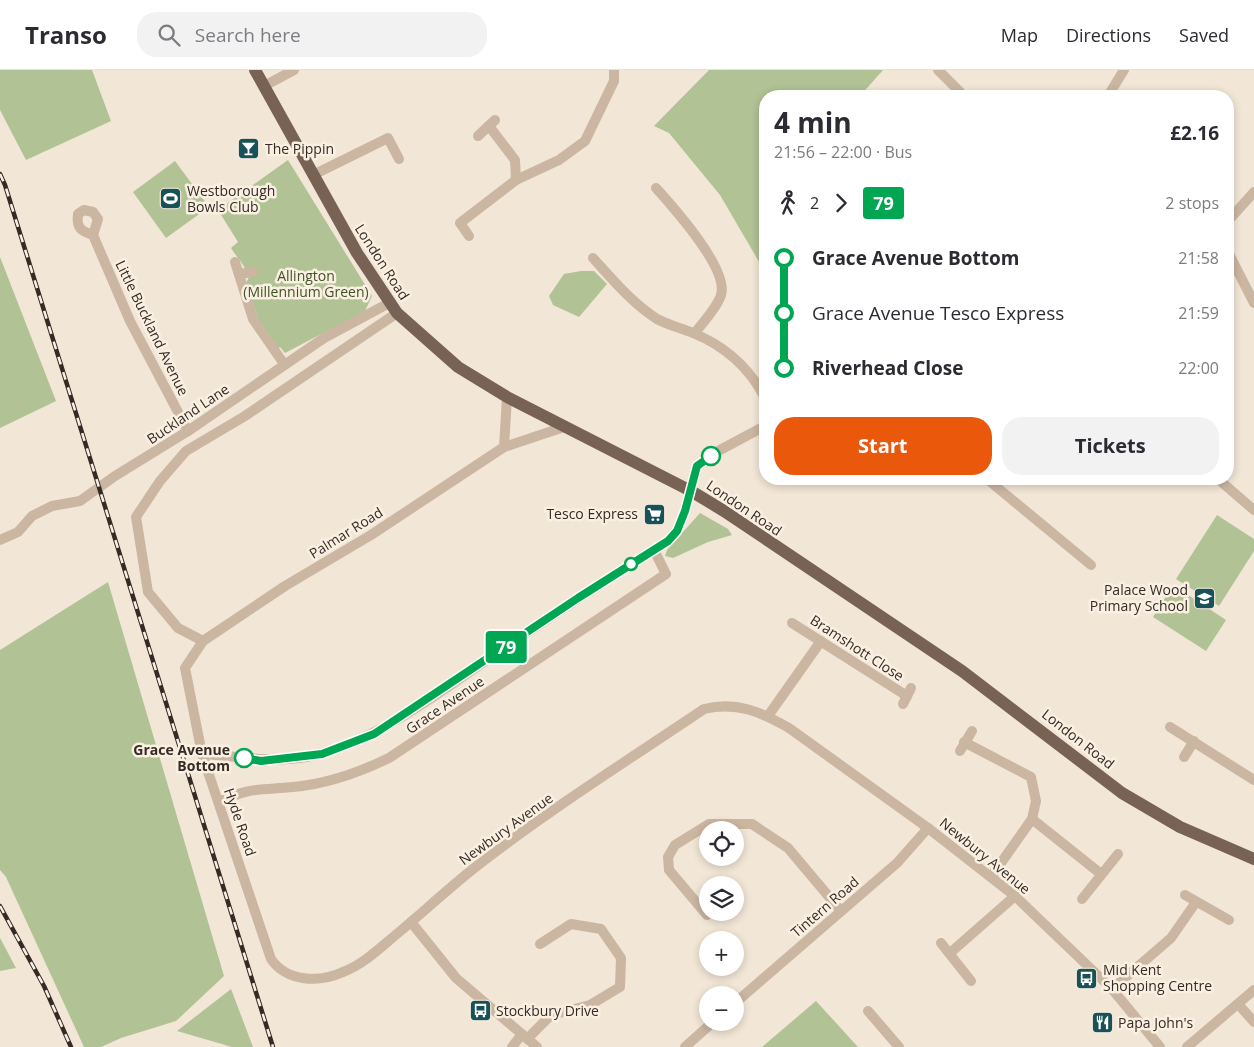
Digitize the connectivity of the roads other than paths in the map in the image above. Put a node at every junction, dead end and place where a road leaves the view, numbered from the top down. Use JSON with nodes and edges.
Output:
{"nodes":[{"id":1,"x":255,"y":70,"type":"edge"},
{"id":2,"x":294,"y":70,"type":"edge"},
{"id":3,"x":614,"y":70,"type":"edge"},
{"id":4,"x":938,"y":70,"type":"edge"},
{"id":5,"x":1124,"y":70,"type":"edge"},
{"id":6,"x":264,"y":86,"type":"junction"},
{"id":7,"x":958,"y":90,"type":"edge"},
{"id":8,"x":1112,"y":90,"type":"edge"},
{"id":9,"x":478,"y":136,"type":"dead end"},
{"id":10,"x":398,"y":158,"type":"dead end"},
{"id":11,"x":313,"y":174,"type":"junction"},
{"id":12,"x":516,"y":180,"type":"junction"},
{"id":13,"x":656,"y":188,"type":"dead end"},
{"id":14,"x":1254,"y":192,"type":"edge"},
{"id":15,"x":1234,"y":214,"type":"edge"},
{"id":16,"x":93,"y":235,"type":"dead end"},
{"id":17,"x":469,"y":236,"type":"dead end"},
{"id":18,"x":593,"y":258,"type":"dead end"},
{"id":19,"x":235,"y":262,"type":"dead end"},
{"id":20,"x":1234,"y":264,"type":"edge"},
{"id":21,"x":253,"y":272,"type":"dead end"},
{"id":22,"x":239,"y":274,"type":"junction"},
{"id":23,"x":391,"y":302,"type":"junction"},
{"id":24,"x":1254,"y":303,"type":"edge"},
{"id":25,"x":397,"y":313,"type":"junction"},
{"id":26,"x":695,"y":333,"type":"junction"},
{"id":27,"x":284,"y":364,"type":"junction"},
{"id":28,"x":759,"y":386,"type":"edge"},
{"id":29,"x":507,"y":397,"type":"junction"},
{"id":30,"x":564,"y":427,"type":"junction"},
{"id":31,"x":759,"y":429,"type":"edge"},
{"id":32,"x":188,"y":432,"type":"junction"},
{"id":33,"x":504,"y":447,"type":"junction"},
{"id":34,"x":994,"y":485,"type":"edge"},
{"id":35,"x":1225,"y":485,"type":"edge"},
{"id":36,"x":691,"y":491,"type":"junction"},
{"id":37,"x":1254,"y":510,"type":"edge"},
{"id":38,"x":0,"y":540,"type":"edge"},
{"id":39,"x":654,"y":550,"type":"junction"},
{"id":40,"x":1092,"y":565,"type":"dead end"},
{"id":41,"x":792,"y":623,"type":"dead end"},
{"id":42,"x":203,"y":641,"type":"junction"},
{"id":43,"x":821,"y":641,"type":"junction"},
{"id":44,"x":907,"y":696,"type":"dead end"},
{"id":45,"x":768,"y":716,"type":"junction"},
{"id":46,"x":1170,"y":727,"type":"dead end"},
{"id":47,"x":972,"y":732,"type":"dead end"},
{"id":48,"x":1194,"y":741,"type":"junction"},
{"id":49,"x":202,"y":754,"type":"junction"},
{"id":50,"x":1184,"y":757,"type":"dead end"},
{"id":51,"x":1254,"y":780,"type":"edge"},
{"id":52,"x":219,"y":802,"type":"junction"},
{"id":53,"x":1032,"y":819,"type":"junction"},
{"id":54,"x":928,"y":828,"type":"junction"},
{"id":55,"x":1118,"y":854,"type":"dead end"},
{"id":56,"x":1254,"y":860,"type":"edge"},
{"id":57,"x":1101,"y":874,"type":"junction"},
{"id":58,"x":991,"y":877,"type":"junction"},
{"id":59,"x":1185,"y":895,"type":"dead end"},
{"id":60,"x":1015,"y":896,"type":"junction"},
{"id":61,"x":1082,"y":898,"type":"dead end"},
{"id":62,"x":1196,"y":902,"type":"junction"},
{"id":63,"x":699,"y":904,"type":"edge"},
{"id":64,"x":841,"y":911,"type":"junction"},
{"id":65,"x":1229,"y":920,"type":"dead end"},
{"id":66,"x":411,"y":922,"type":"junction"},
{"id":67,"x":942,"y":942,"type":"dead end"},
{"id":68,"x":540,"y":944,"type":"dead end"},
{"id":69,"x":950,"y":953,"type":"junction"},
{"id":70,"x":271,"y":959,"type":"joint"},
{"id":71,"x":971,"y":981,"type":"dead end"},
{"id":72,"x":1112,"y":989,"type":"junction"},
{"id":73,"x":1254,"y":990,"type":"edge"},
{"id":74,"x":744,"y":995,"type":"edge"},
{"id":75,"x":1238,"y":1004,"type":"junction"},
{"id":76,"x":868,"y":1011,"type":"dead end"},
{"id":77,"x":1254,"y":1022,"type":"edge"},
{"id":78,"x":703,"y":1031,"type":"edge"},
{"id":79,"x":524,"y":1037,"type":"junction"},
{"id":80,"x":512,"y":1047,"type":"edge"},
{"id":81,"x":537,"y":1047,"type":"edge"},
{"id":82,"x":685,"y":1047,"type":"edge"},
{"id":83,"x":899,"y":1047,"type":"edge"},
{"id":84,"x":1160,"y":1047,"type":"edge"},
{"id":85,"x":1187,"y":1047,"type":"edge"}],
"edges":[{"from":1,"to":6,"type":"main road","name":"London Road"},
{"from":2,"to":6,"type":"street"},
{"from":3,"to":12,"type":"street"},
{"from":4,"to":7,"type":"street"},
{"from":5,"to":8,"type":"street"},
{"from":6,"to":11,"type":"main road","name":"London Road"},
{"from":9,"to":12,"type":"street"},
{"from":10,"to":11,"type":"street"},
{"from":11,"to":23,"type":"main road","name":"London Road"},
{"from":12,"to":17,"type":"street"},
{"from":13,"to":26,"type":"street"},
{"from":14,"to":15,"type":"street"},
{"from":16,"to":32,"type":"street","name":"Little Buckland Avenue"},
{"from":18,"to":26,"type":"street"},
{"from":19,"to":22,"type":"street"},
{"from":20,"to":24,"type":"street"},
{"from":21,"to":22,"type":"street"},
{"from":22,"to":27,"type":"street"},
{"from":23,"to":25,"type":"main road","name":"London Road"},
{"from":23,"to":27,"type":"street","name":"Buckland Lane"},
{"from":25,"to":29,"type":"main road","name":"London Road"},
{"from":25,"to":42,"type":"street"},
{"from":26,"to":28,"type":"street"},
{"from":27,"to":32,"type":"street","name":"Buckland Lane"},
{"from":29,"to":30,"type":"main road","name":"London Road"},
{"from":29,"to":33,"type":"street"},
{"from":30,"to":33,"type":"street","name":"Palmar Road"},
{"from":30,"to":36,"type":"main road","name":"London Road"},
{"from":31,"to":36,"type":"street","name":"Grace Avenue"},
{"from":32,"to":38,"type":"street","name":"Buckland Lane"},
{"from":33,"to":42,"type":"street","name":"Palmar Road"},
{"from":34,"to":40,"type":"street"},
{"from":35,"to":37,"type":"street"},
{"from":36,"to":39,"type":"street","name":"Grace Avenue"},
{"from":36,"to":56,"type":"main road","name":"London Road"},
{"from":39,"to":49,"type":"street","name":"Grace Avenue"},
{"from":39,"to":52,"type":"street","name":"Grace Avenue"},
{"from":41,"to":43,"type":"street","name":"Bramshott Close"},
{"from":42,"to":49,"type":"street","name":"Hyde Road"},
{"from":43,"to":44,"type":"street","name":"Bramshott Close"},
{"from":43,"to":45,"type":"street"},
{"from":45,"to":54,"type":"street","name":"Newbury Avenue"},
{"from":45,"to":66,"type":"street","name":"Newbury Avenue"},
{"from":46,"to":48,"type":"street"},
{"from":47,"to":53,"type":"street"},
{"from":48,"to":50,"type":"street"},
{"from":48,"to":51,"type":"street"},
{"from":49,"to":52,"type":"street","name":"Hyde Road"},
{"from":52,"to":70,"type":"street","name":"Hyde Road"},
{"from":53,"to":57,"type":"street"},
{"from":53,"to":58,"type":"street"},
{"from":54,"to":58,"type":"street","name":"Newbury Avenue"},
{"from":54,"to":64,"type":"street","name":"Tintern Road"},
{"from":55,"to":57,"type":"street"},
{"from":57,"to":61,"type":"street"},
{"from":58,"to":60,"type":"street","name":"Newbury Avenue"},
{"from":59,"to":62,"type":"street"},
{"from":60,"to":69,"type":"street"},
{"from":60,"to":72,"type":"street","name":"Newbury Avenue"},
{"from":62,"to":65,"type":"street"},
{"from":62,"to":72,"type":"street"},
{"from":63,"to":64,"type":"street"},
{"from":64,"to":74,"type":"street","name":"Tintern Road"},
{"from":66,"to":70,"type":"street","name":"Newbury Avenue"},
{"from":66,"to":79,"type":"street"},
{"from":67,"to":69,"type":"street"},
{"from":68,"to":79,"type":"street"},
{"from":69,"to":71,"type":"street"},
{"from":72,"to":84,"type":"street","name":"Newbury Avenue"},
{"from":73,"to":75,"type":"street"},
{"from":75,"to":77,"type":"street"},
{"from":75,"to":85,"type":"street"},
{"from":76,"to":83,"type":"street"},
{"from":78,"to":82,"type":"street"},
{"from":79,"to":80,"type":"street"},
{"from":79,"to":81,"type":"street"}]}
